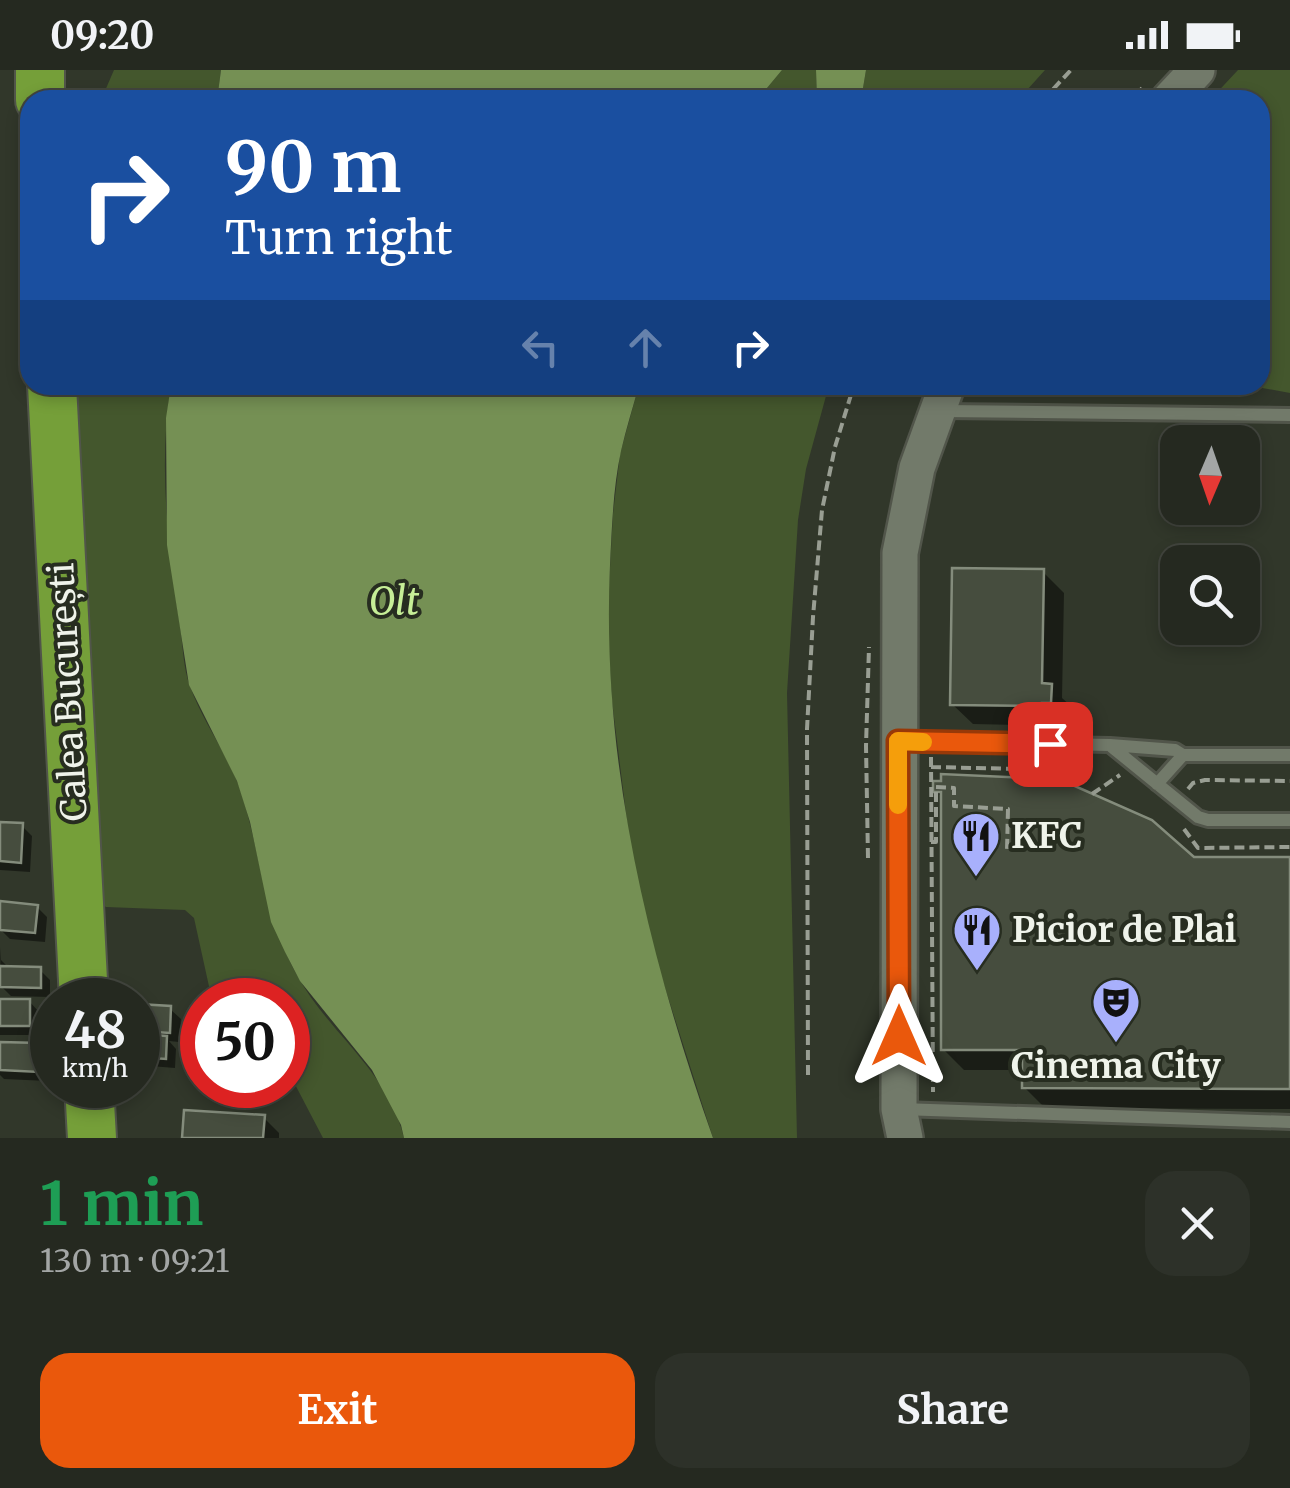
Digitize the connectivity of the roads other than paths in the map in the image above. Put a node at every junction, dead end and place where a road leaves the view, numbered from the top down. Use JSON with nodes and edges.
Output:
{"nodes":[{"id":1,"x":1197,"y":70,"type":"edge"},
{"id":2,"x":1179,"y":90,"type":"edge"},
{"id":3,"x":53,"y":395,"type":"edge"},
{"id":4,"x":941,"y":398,"type":"edge"},
{"id":5,"x":1290,"y":415,"type":"edge"},
{"id":6,"x":915,"y":741,"type":"junction"},
{"id":7,"x":1110,"y":746,"type":"junction"},
{"id":8,"x":1183,"y":755,"type":"junction"},
{"id":9,"x":1290,"y":755,"type":"edge"},
{"id":10,"x":1157,"y":784,"type":"junction"},
{"id":11,"x":1290,"y":820,"type":"edge"},
{"id":12,"x":83,"y":978,"type":"edge"},
{"id":13,"x":90,"y":1108,"type":"edge"},
{"id":14,"x":1290,"y":1122,"type":"edge"},
{"id":15,"x":902,"y":1124,"type":"edge"},
{"id":16,"x":92,"y":1138,"type":"edge"}],
"edges":[{"from":1,"to":2,"type":"main road"},
{"from":3,"to":12,"type":"highway","name":"Calea București"},
{"from":4,"to":5,"type":"lane"},
{"from":4,"to":6,"type":"main road"},
{"from":6,"to":7,"type":"lane"},
{"from":6,"to":15,"type":"main road"},
{"from":7,"to":8,"type":"lane"},
{"from":7,"to":10,"type":"lane"},
{"from":8,"to":9,"type":"lane"},
{"from":8,"to":10,"type":"lane"},
{"from":10,"to":11,"type":"lane"},
{"from":13,"to":16,"type":"highway"},
{"from":14,"to":15,"type":"lane"}]}
